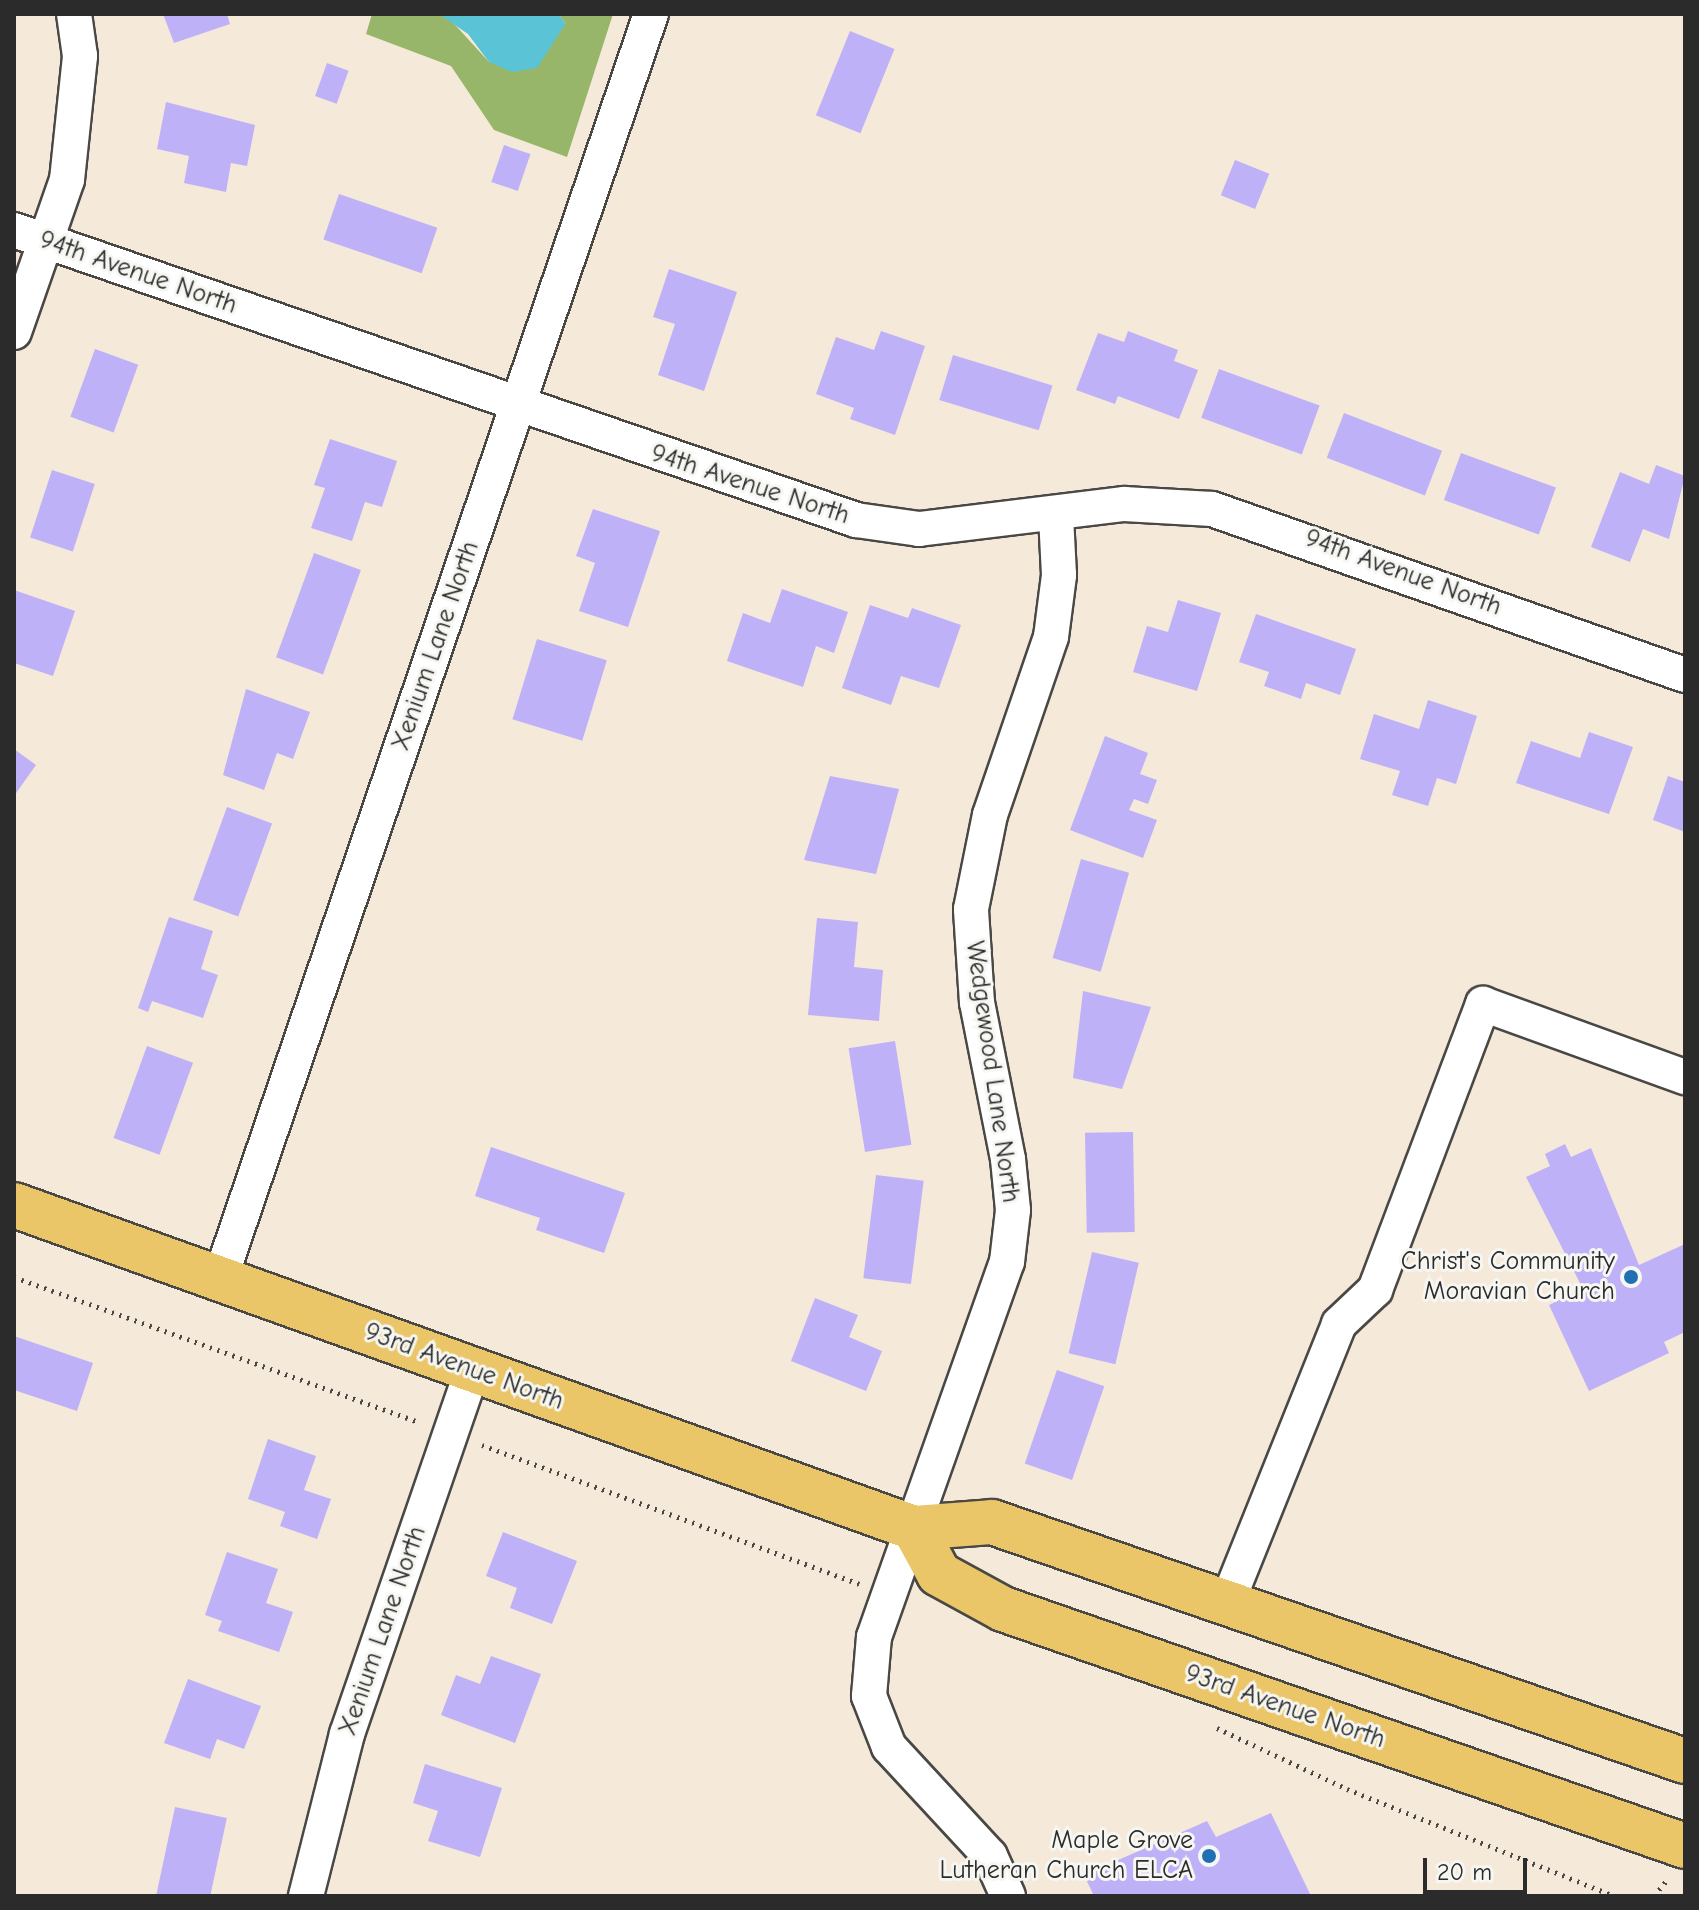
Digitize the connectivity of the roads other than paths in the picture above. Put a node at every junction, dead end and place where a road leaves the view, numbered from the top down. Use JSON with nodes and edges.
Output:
{"nodes":[{"id":1,"x":74,"y":14,"type":"edge"},
{"id":2,"x":651,"y":14,"type":"edge"},
{"id":3,"x":14,"y":230,"type":"edge"},
{"id":4,"x":46,"y":240,"type":"junction"},
{"id":5,"x":14,"y":332,"type":"edge"},
{"id":6,"x":518,"y":406,"type":"junction"},
{"id":7,"x":1056,"y":516,"type":"junction"},
{"id":8,"x":1685,"y":675,"type":"edge"},
{"id":9,"x":1685,"y":1077,"type":"edge"},
{"id":10,"x":14,"y":1205,"type":"edge"},
{"id":11,"x":220,"y":1279,"type":"junction"},
{"id":12,"x":472,"y":1371,"type":"junction"},
{"id":13,"x":914,"y":1528,"type":"junction"},
{"id":14,"x":1229,"y":1598,"type":"junction"},
{"id":15,"x":1685,"y":1761,"type":"edge"},
{"id":16,"x":1685,"y":1846,"type":"edge"},
{"id":17,"x":306,"y":1896,"type":"edge"},
{"id":18,"x":1008,"y":1896,"type":"edge"}],
"edges":[{"from":1,"to":4,"type":"street"},
{"from":2,"to":6,"type":"street","name":"Xenium Lane North"},
{"from":3,"to":4,"type":"street","name":"94th Avenue North"},
{"from":4,"to":5,"type":"street"},
{"from":4,"to":6,"type":"street","name":"94th Avenue North"},
{"from":6,"to":7,"type":"street","name":"94th Avenue North"},
{"from":6,"to":11,"type":"street","name":"Xenium Lane North"},
{"from":7,"to":8,"type":"street","name":"94th Avenue North"},
{"from":7,"to":13,"type":"street","name":"Wedgewood Lane North"},
{"from":9,"to":14,"type":"street"},
{"from":10,"to":11,"type":"main road","name":"93rd Avenue North"},
{"from":11,"to":12,"type":"main road","name":"93rd Avenue North"},
{"from":12,"to":13,"type":"main road","name":"93rd Avenue North"},
{"from":12,"to":17,"type":"street","name":"Xenium Lane North"},
{"from":13,"to":14,"type":"main road","name":"93rd Avenue North"},
{"from":13,"to":16,"type":"main road","name":"93rd Avenue North"},
{"from":13,"to":18,"type":"street","name":"Wedgewood Lane North"},
{"from":14,"to":15,"type":"main road","name":"93rd Avenue North"}]}
